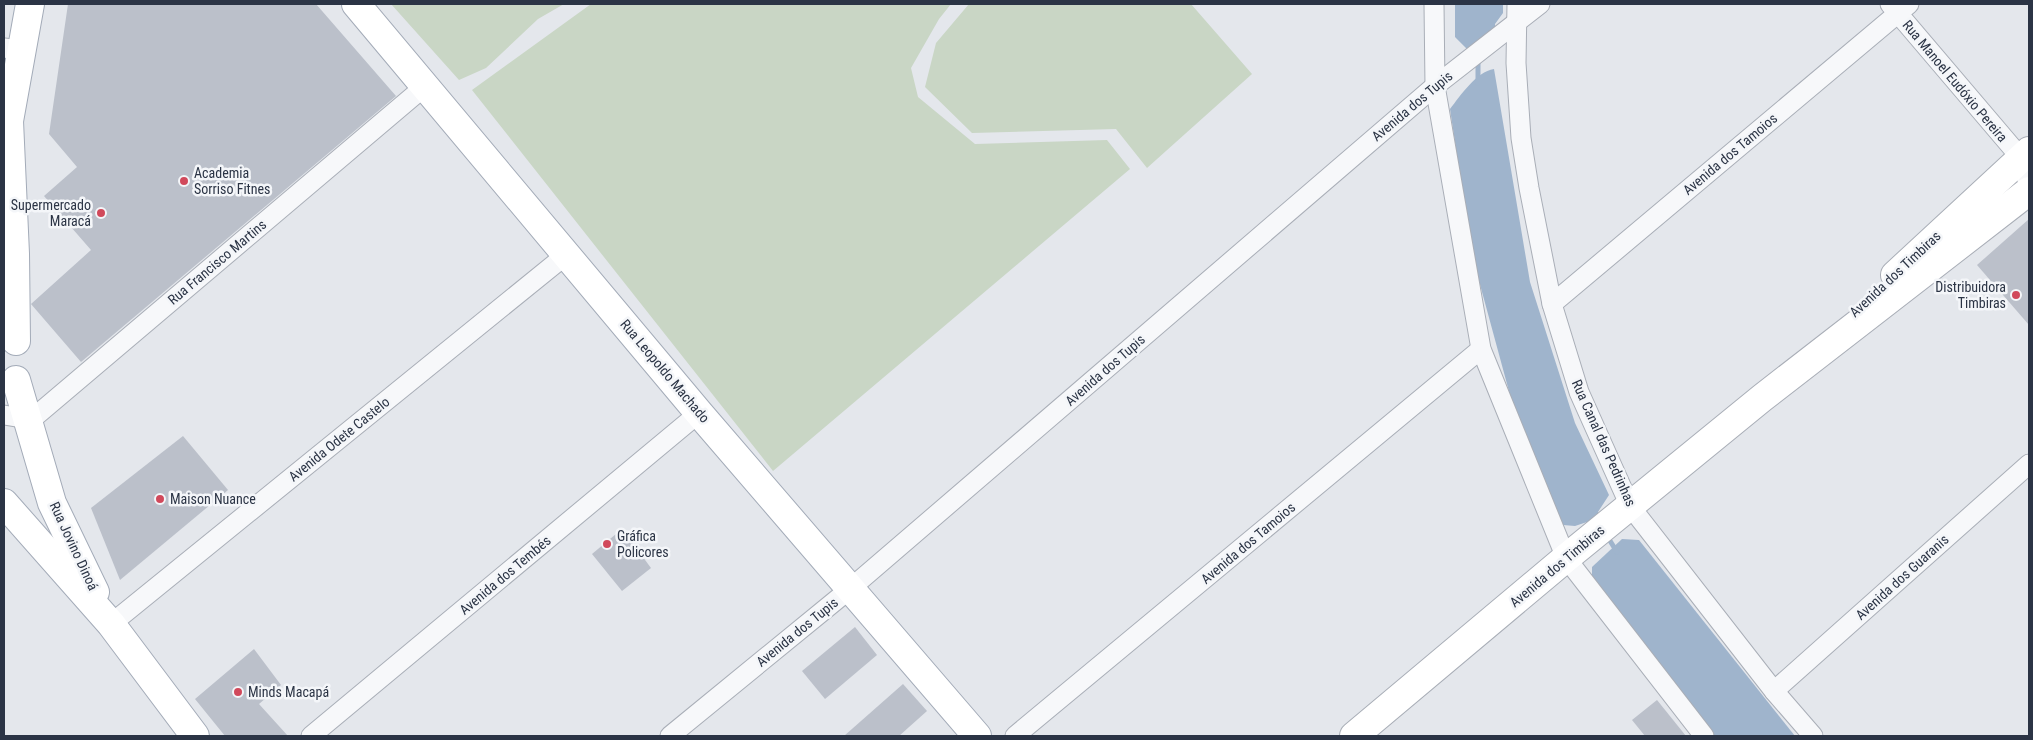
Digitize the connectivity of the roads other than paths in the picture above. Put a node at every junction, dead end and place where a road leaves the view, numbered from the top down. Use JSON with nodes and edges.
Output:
{"nodes":[{"id":1,"x":30,"y":4,"type":"edge"},
{"id":2,"x":356,"y":4,"type":"edge"},
{"id":3,"x":1434,"y":4,"type":"edge"},
{"id":4,"x":1540,"y":4,"type":"edge"},
{"id":5,"x":1899,"y":7,"type":"edge"},
{"id":6,"x":1516,"y":17,"type":"edge"},
{"id":7,"x":12,"y":49,"type":"edge"},
{"id":8,"x":1440,"y":83,"type":"junction"},
{"id":9,"x":424,"y":87,"type":"junction"},
{"id":10,"x":6,"y":126,"type":"edge"},
{"id":11,"x":2025,"y":154,"type":"edge"},
{"id":12,"x":2029,"y":187,"type":"edge"},
{"id":13,"x":2029,"y":191,"type":"edge"},
{"id":14,"x":567,"y":254,"type":"junction"},
{"id":15,"x":1552,"y":304,"type":"junction"},
{"id":16,"x":10,"y":330,"type":"edge"},
{"id":17,"x":1481,"y":349,"type":"junction"},
{"id":18,"x":10,"y":391,"type":"edge"},
{"id":19,"x":1762,"y":398,"type":"junction"},
{"id":20,"x":699,"y":413,"type":"junction"},
{"id":21,"x":16,"y":417,"type":"edge"},
{"id":22,"x":2029,"y":464,"type":"edge"},
{"id":23,"x":4,"y":503,"type":"edge"},
{"id":24,"x":1624,"y":511,"type":"junction"},
{"id":25,"x":1571,"y":553,"type":"junction"},
{"id":26,"x":851,"y":588,"type":"junction"},
{"id":27,"x":111,"y":624,"type":"junction"},
{"id":28,"x":1774,"y":691,"type":"junction"},
{"id":29,"x":195,"y":736,"type":"edge"},
{"id":30,"x":311,"y":736,"type":"edge"},
{"id":31,"x":670,"y":736,"type":"edge"},
{"id":32,"x":977,"y":736,"type":"edge"},
{"id":33,"x":1015,"y":736,"type":"edge"},
{"id":34,"x":1354,"y":736,"type":"edge"},
{"id":35,"x":1704,"y":736,"type":"edge"},
{"id":36,"x":1813,"y":736,"type":"edge"}],
"edges":[{"from":1,"to":7,"type":"main road"},
{"from":2,"to":9,"type":"main road","name":"Rua Leopoldo Machado"},
{"from":3,"to":8,"type":"street"},
{"from":4,"to":6,"type":"street","name":"Avenida dos Tupis"},
{"from":5,"to":11,"type":"street","name":"Rua Manoel Eudóxio Pereira"},
{"from":5,"to":15,"type":"street","name":"Avenida dos Tamoios"},
{"from":6,"to":8,"type":"street","name":"Avenida dos Tupis"},
{"from":6,"to":15,"type":"street","name":"Rua Canal das Pedrinhas"},
{"from":7,"to":10,"type":"main road"},
{"from":8,"to":17,"type":"street"},
{"from":8,"to":26,"type":"street","name":"Avenida dos Tupis"},
{"from":9,"to":14,"type":"main road","name":"Rua Leopoldo Machado"},
{"from":9,"to":21,"type":"street","name":"Rua Francisco Martins"},
{"from":10,"to":16,"type":"main road"},
{"from":11,"to":12,"type":"street","name":"Rua Manoel Eudóxio Pereira"},
{"from":11,"to":19,"type":"main road","name":"Avenida dos Timbiras"},
{"from":13,"to":19,"type":"main road","name":"Avenida dos Timbiras"},
{"from":14,"to":20,"type":"main road","name":"Rua Leopoldo Machado"},
{"from":14,"to":27,"type":"street","name":"Avenida Odete Castelo"},
{"from":15,"to":24,"type":"street","name":"Rua Canal das Pedrinhas"},
{"from":16,"to":18,"type":"main road"},
{"from":17,"to":25,"type":"street"},
{"from":17,"to":33,"type":"street","name":"Avenida dos Tamoios"},
{"from":18,"to":21,"type":"main road","name":"Rua Jovino Dinoá"},
{"from":19,"to":24,"type":"main road","name":"Avenida dos Timbiras"},
{"from":20,"to":26,"type":"main road","name":"Rua Leopoldo Machado"},
{"from":20,"to":30,"type":"street","name":"Avenida dos Tembés"},
{"from":21,"to":27,"type":"main road","name":"Rua Jovino Dinoá"},
{"from":22,"to":28,"type":"street","name":"Avenida dos Guaranis"},
{"from":23,"to":27,"type":"main road","name":"Rua Jovino Dinoá"},
{"from":24,"to":25,"type":"main road","name":"Avenida dos Timbiras"},
{"from":24,"to":28,"type":"street","name":"Rua Canal das Pedrinhas"},
{"from":25,"to":34,"type":"main road","name":"Avenida dos Timbiras"},
{"from":25,"to":35,"type":"street"},
{"from":26,"to":31,"type":"street","name":"Avenida dos Tupis"},
{"from":26,"to":32,"type":"main road","name":"Rua Leopoldo Machado"},
{"from":27,"to":29,"type":"main road","name":"Rua Jovino Dinoá"},
{"from":28,"to":36,"type":"street","name":"Rua Canal das Pedrinhas"}]}
